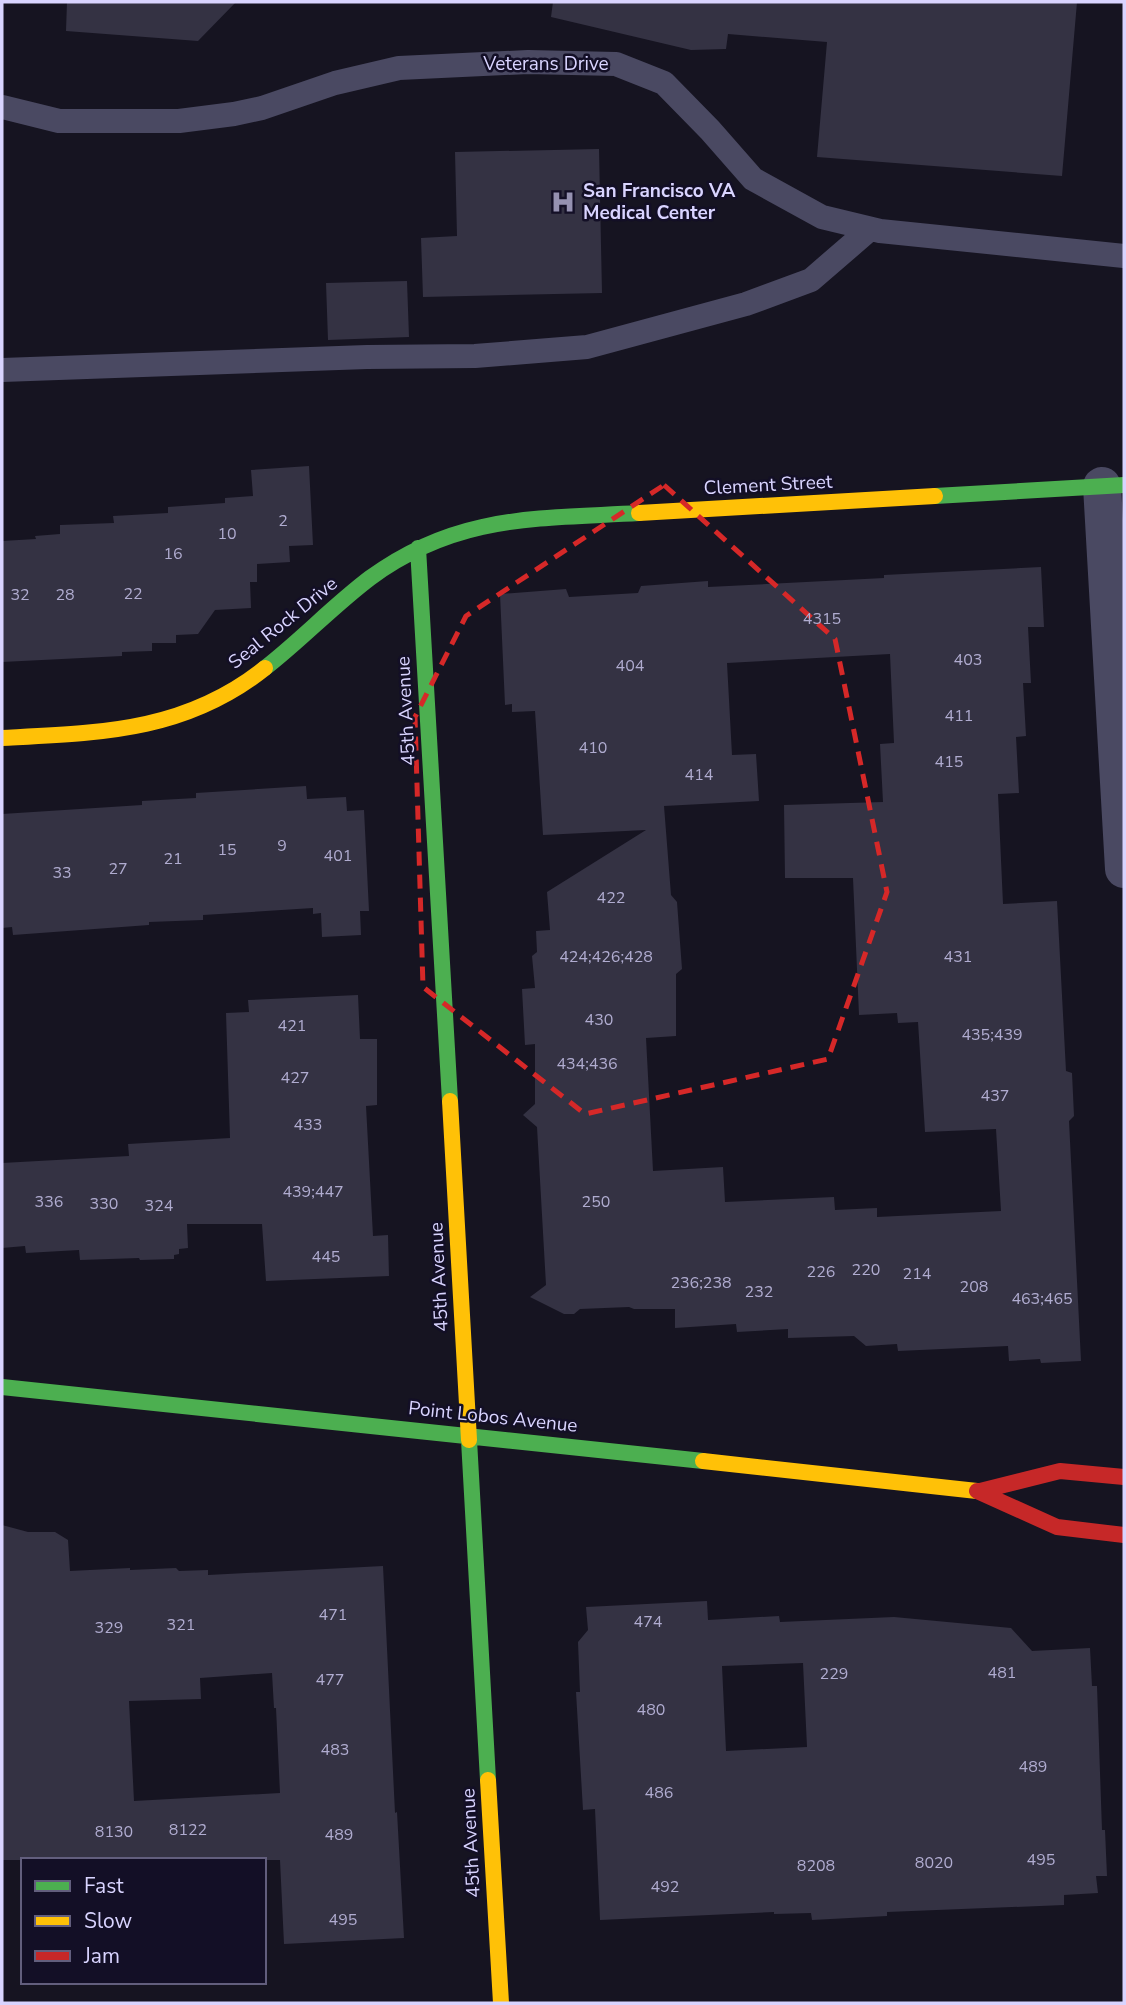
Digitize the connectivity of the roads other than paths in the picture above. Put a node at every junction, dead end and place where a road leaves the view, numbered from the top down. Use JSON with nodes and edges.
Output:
{"nodes":[{"id":1,"x":2,"y":107,"type":"edge"},
{"id":2,"x":870,"y":229,"type":"junction"},
{"id":3,"x":1124,"y":256,"type":"edge"},
{"id":4,"x":2,"y":370,"type":"edge"},
{"id":5,"x":1113,"y":486,"type":"edge"},
{"id":6,"x":418,"y":548,"type":"junction"},
{"id":7,"x":2,"y":738,"type":"edge"},
{"id":8,"x":1124,"y":869,"type":"edge"},
{"id":9,"x":2,"y":1387,"type":"edge"},
{"id":10,"x":469,"y":1435,"type":"junction"},
{"id":11,"x":1124,"y":1477,"type":"edge"},
{"id":12,"x":979,"y":1492,"type":"junction"},
{"id":13,"x":1124,"y":1535,"type":"edge"},
{"id":14,"x":501,"y":2003,"type":"edge"}],
"edges":[{"from":1,"to":2,"type":"lane","name":"Veterans Drive"},
{"from":2,"to":3,"type":"lane","name":"Veterans Drive"},
{"from":2,"to":4,"type":"lane"},
{"from":5,"to":6,"type":"street","name":"Clement Street"},
{"from":5,"to":8,"type":"street"},
{"from":6,"to":7,"type":"street","name":"Seal Rock Drive"},
{"from":6,"to":10,"type":"street","name":"45th Avenue"},
{"from":9,"to":10,"type":"street","name":"Point Lobos Avenue"},
{"from":10,"to":12,"type":"street","name":"Point Lobos Avenue"},
{"from":10,"to":14,"type":"street","name":"45th Avenue"},
{"from":11,"to":12,"type":"street","name":"Point Lobos Avenue"},
{"from":12,"to":13,"type":"street","name":"Point Lobos Avenue"}]}
